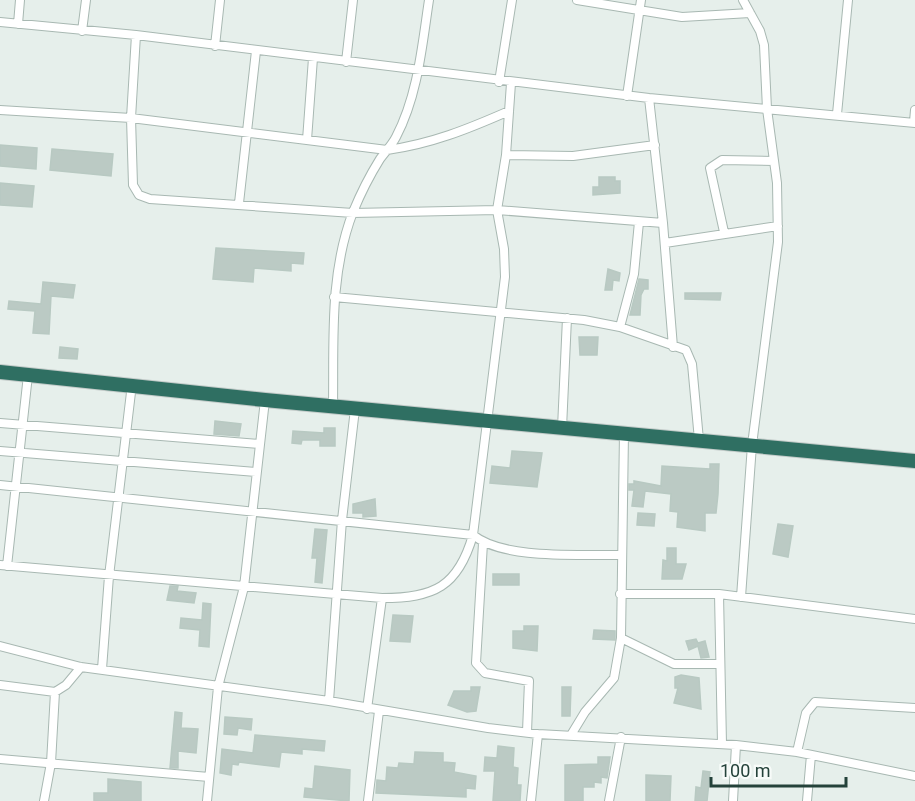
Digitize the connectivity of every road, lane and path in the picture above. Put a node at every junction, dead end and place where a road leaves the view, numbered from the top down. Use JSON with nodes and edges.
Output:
{"nodes":[{"id":1,"x":20,"y":0,"type":"edge"},
{"id":2,"x":86,"y":0,"type":"edge"},
{"id":3,"x":220,"y":0,"type":"edge"},
{"id":4,"x":353,"y":0,"type":"edge"},
{"id":5,"x":429,"y":0,"type":"edge"},
{"id":6,"x":512,"y":0,"type":"edge"},
{"id":7,"x":577,"y":0,"type":"edge"},
{"id":8,"x":641,"y":0,"type":"edge"},
{"id":9,"x":743,"y":0,"type":"edge"},
{"id":10,"x":848,"y":0,"type":"edge"},
{"id":11,"x":640,"y":10,"type":"junction"},
{"id":12,"x":750,"y":13,"type":"junction"},
{"id":13,"x":0,"y":22,"type":"edge"},
{"id":14,"x":18,"y":24,"type":"junction"},
{"id":15,"x":82,"y":31,"type":"junction"},
{"id":16,"x":136,"y":35,"type":"junction"},
{"id":17,"x":215,"y":46,"type":"junction"},
{"id":18,"x":256,"y":51,"type":"junction"},
{"id":19,"x":313,"y":58,"type":"junction"},
{"id":20,"x":346,"y":62,"type":"junction"},
{"id":21,"x":418,"y":72,"type":"junction"},
{"id":22,"x":499,"y":82,"type":"junction"},
{"id":23,"x":511,"y":83,"type":"junction"},
{"id":24,"x":627,"y":96,"type":"junction"},
{"id":25,"x":649,"y":98,"type":"junction"},
{"id":26,"x":767,"y":109,"type":"junction"},
{"id":27,"x":0,"y":110,"type":"edge"},
{"id":28,"x":915,"y":110,"type":"edge"},
{"id":29,"x":509,"y":111,"type":"junction"},
{"id":30,"x":837,"y":114,"type":"junction"},
{"id":31,"x":131,"y":118,"type":"junction"},
{"id":32,"x":914,"y":122,"type":"edge"},
{"id":33,"x":247,"y":133,"type":"junction"},
{"id":34,"x":308,"y":140,"type":"junction"},
{"id":35,"x":655,"y":146,"type":"junction"},
{"id":36,"x":387,"y":150,"type":"junction"},
{"id":37,"x":506,"y":155,"type":"junction"},
{"id":38,"x":774,"y":161,"type":"junction"},
{"id":39,"x":239,"y":203,"type":"junction"},
{"id":40,"x":497,"y":210,"type":"junction"},
{"id":41,"x":353,"y":213,"type":"junction"},
{"id":42,"x":639,"y":222,"type":"junction"},
{"id":43,"x":663,"y":223,"type":"junction"},
{"id":44,"x":778,"y":226,"type":"junction"},
{"id":45,"x":724,"y":232,"type":"junction"},
{"id":46,"x":664,"y":243,"type":"junction"},
{"id":47,"x":334,"y":297,"type":"junction"},
{"id":48,"x":501,"y":313,"type":"junction"},
{"id":49,"x":567,"y":318,"type":"junction"},
{"id":50,"x":620,"y":327,"type":"junction"},
{"id":51,"x":673,"y":347,"type":"junction"},
{"id":52,"x":0,"y":372,"type":"edge"},
{"id":53,"x":28,"y":375,"type":"junction"},
{"id":54,"x":132,"y":384,"type":"junction"},
{"id":55,"x":265,"y":400,"type":"junction"},
{"id":56,"x":333,"y":407,"type":"junction"},
{"id":57,"x":355,"y":409,"type":"junction"},
{"id":58,"x":488,"y":421,"type":"junction"},
{"id":59,"x":0,"y":423,"type":"edge"},
{"id":60,"x":21,"y":425,"type":"junction"},
{"id":61,"x":562,"y":428,"type":"junction"},
{"id":62,"x":624,"y":433,"type":"junction"},
{"id":63,"x":125,"y":434,"type":"junction"},
{"id":64,"x":699,"y":440,"type":"junction"},
{"id":65,"x":259,"y":444,"type":"junction"},
{"id":66,"x":752,"y":445,"type":"junction"},
{"id":67,"x":0,"y":451,"type":"edge"},
{"id":68,"x":19,"y":453,"type":"junction"},
{"id":69,"x":122,"y":461,"type":"junction"},
{"id":70,"x":915,"y":461,"type":"edge"},
{"id":71,"x":256,"y":472,"type":"junction"},
{"id":72,"x":0,"y":486,"type":"edge"},
{"id":73,"x":17,"y":487,"type":"junction"},
{"id":74,"x":118,"y":497,"type":"junction"},
{"id":75,"x":252,"y":512,"type":"junction"},
{"id":76,"x":342,"y":520,"type":"junction"},
{"id":77,"x":473,"y":535,"type":"junction"},
{"id":78,"x":483,"y":543,"type":"junction"},
{"id":79,"x":620,"y":555,"type":"junction"},
{"id":80,"x":4,"y":565,"type":"edge"},
{"id":81,"x":109,"y":576,"type":"junction"},
{"id":82,"x":244,"y":587,"type":"junction"},
{"id":83,"x":337,"y":594,"type":"junction"},
{"id":84,"x":620,"y":594,"type":"junction"},
{"id":85,"x":720,"y":594,"type":"junction"},
{"id":86,"x":741,"y":597,"type":"junction"},
{"id":87,"x":382,"y":598,"type":"junction"},
{"id":88,"x":915,"y":619,"type":"edge"},
{"id":89,"x":621,"y":638,"type":"junction"},
{"id":90,"x":0,"y":646,"type":"edge"},
{"id":91,"x":720,"y":664,"type":"junction"},
{"id":92,"x":81,"y":667,"type":"junction"},
{"id":93,"x":102,"y":669,"type":"junction"},
{"id":94,"x":0,"y":685,"type":"edge"},
{"id":95,"x":218,"y":687,"type":"junction"},
{"id":96,"x":55,"y":692,"type":"junction"},
{"id":97,"x":329,"y":701,"type":"junction"},
{"id":98,"x":915,"y":708,"type":"edge"},
{"id":99,"x":367,"y":709,"type":"junction"},
{"id":100,"x":379,"y":711,"type":"junction"},
{"id":101,"x":527,"y":732,"type":"junction"},
{"id":102,"x":538,"y":734,"type":"junction"},
{"id":103,"x":571,"y":735,"type":"junction"},
{"id":104,"x":621,"y":737,"type":"junction"},
{"id":105,"x":722,"y":744,"type":"junction"},
{"id":106,"x":736,"y":745,"type":"junction"},
{"id":107,"x":797,"y":752,"type":"junction"},
{"id":108,"x":811,"y":755,"type":"junction"},
{"id":109,"x":0,"y":759,"type":"edge"},
{"id":110,"x":51,"y":763,"type":"junction"},
{"id":111,"x":915,"y":776,"type":"edge"},
{"id":112,"x":209,"y":777,"type":"junction"},
{"id":113,"x":44,"y":801,"type":"edge"},
{"id":114,"x":207,"y":801,"type":"edge"},
{"id":115,"x":368,"y":801,"type":"edge"},
{"id":116,"x":531,"y":801,"type":"edge"},
{"id":117,"x":609,"y":801,"type":"edge"},
{"id":118,"x":733,"y":801,"type":"edge"},
{"id":119,"x":807,"y":801,"type":"edge"}],
"edges":[{"from":1,"to":14,"type":"street"},
{"from":2,"to":15,"type":"street"},
{"from":3,"to":17,"type":"street"},
{"from":4,"to":20,"type":"street"},
{"from":5,"to":21,"type":"street"},
{"from":6,"to":22,"type":"street"},
{"from":7,"to":11,"type":"street"},
{"from":8,"to":11,"type":"street"},
{"from":9,"to":12,"type":"street"},
{"from":10,"to":30,"type":"street"},
{"from":11,"to":12,"type":"street"},
{"from":11,"to":24,"type":"street"},
{"from":12,"to":26,"type":"street"},
{"from":13,"to":14,"type":"street"},
{"from":14,"to":15,"type":"street"},
{"from":15,"to":16,"type":"street"},
{"from":16,"to":17,"type":"street"},
{"from":16,"to":31,"type":"street"},
{"from":17,"to":18,"type":"street"},
{"from":18,"to":19,"type":"street"},
{"from":18,"to":33,"type":"street"},
{"from":19,"to":20,"type":"street"},
{"from":19,"to":34,"type":"street"},
{"from":20,"to":21,"type":"street"},
{"from":21,"to":22,"type":"street"},
{"from":21,"to":36,"type":"street"},
{"from":22,"to":23,"type":"street"},
{"from":23,"to":24,"type":"street"},
{"from":23,"to":29,"type":"street"},
{"from":24,"to":25,"type":"street"},
{"from":25,"to":26,"type":"street"},
{"from":25,"to":35,"type":"street"},
{"from":26,"to":30,"type":"street"},
{"from":26,"to":38,"type":"street"},
{"from":27,"to":31,"type":"street"},
{"from":28,"to":32,"type":"street"},
{"from":29,"to":36,"type":"street"},
{"from":29,"to":37,"type":"street"},
{"from":30,"to":32,"type":"street"},
{"from":31,"to":33,"type":"street"},
{"from":31,"to":39,"type":"street"},
{"from":33,"to":34,"type":"street"},
{"from":33,"to":39,"type":"street"},
{"from":34,"to":36,"type":"street"},
{"from":35,"to":37,"type":"street"},
{"from":35,"to":43,"type":"street"},
{"from":36,"to":41,"type":"street"},
{"from":37,"to":40,"type":"street"},
{"from":38,"to":44,"type":"street"},
{"from":38,"to":45,"type":"street"},
{"from":39,"to":41,"type":"street"},
{"from":40,"to":41,"type":"street"},
{"from":40,"to":42,"type":"street"},
{"from":40,"to":48,"type":"street"},
{"from":41,"to":47,"type":"street"},
{"from":42,"to":43,"type":"street"},
{"from":42,"to":50,"type":"street"},
{"from":43,"to":46,"type":"street"},
{"from":44,"to":45,"type":"street"},
{"from":44,"to":66,"type":"street"},
{"from":45,"to":46,"type":"street"},
{"from":46,"to":51,"type":"street"},
{"from":47,"to":48,"type":"street"},
{"from":47,"to":56,"type":"street"},
{"from":48,"to":49,"type":"street"},
{"from":48,"to":58,"type":"street"},
{"from":49,"to":50,"type":"street"},
{"from":49,"to":61,"type":"street"},
{"from":50,"to":51,"type":"street"},
{"from":51,"to":64,"type":"street"},
{"from":52,"to":53,"type":"highway"},
{"from":53,"to":54,"type":"highway"},
{"from":53,"to":60,"type":"street"},
{"from":54,"to":55,"type":"highway"},
{"from":54,"to":63,"type":"street"},
{"from":55,"to":56,"type":"highway"},
{"from":55,"to":65,"type":"street"},
{"from":56,"to":57,"type":"highway"},
{"from":57,"to":58,"type":"highway"},
{"from":57,"to":76,"type":"street"},
{"from":58,"to":61,"type":"highway"},
{"from":58,"to":77,"type":"street"},
{"from":59,"to":60,"type":"street"},
{"from":60,"to":63,"type":"street"},
{"from":60,"to":68,"type":"street"},
{"from":61,"to":62,"type":"highway"},
{"from":62,"to":64,"type":"highway"},
{"from":62,"to":79,"type":"street"},
{"from":63,"to":65,"type":"street"},
{"from":63,"to":69,"type":"street"},
{"from":64,"to":66,"type":"highway"},
{"from":65,"to":71,"type":"street"},
{"from":66,"to":70,"type":"highway"},
{"from":66,"to":86,"type":"street"},
{"from":67,"to":68,"type":"street"},
{"from":68,"to":69,"type":"street"},
{"from":68,"to":73,"type":"street"},
{"from":69,"to":71,"type":"street"},
{"from":69,"to":74,"type":"street"},
{"from":71,"to":75,"type":"street"},
{"from":72,"to":73,"type":"street"},
{"from":73,"to":74,"type":"street"},
{"from":73,"to":80,"type":"street"},
{"from":74,"to":75,"type":"street"},
{"from":74,"to":81,"type":"street"},
{"from":75,"to":76,"type":"street"},
{"from":75,"to":82,"type":"street"},
{"from":76,"to":77,"type":"street"},
{"from":76,"to":83,"type":"street"},
{"from":77,"to":78,"type":"street"},
{"from":77,"to":87,"type":"street"},
{"from":78,"to":79,"type":"street"},
{"from":78,"to":101,"type":"street"},
{"from":79,"to":84,"type":"street"},
{"from":80,"to":81,"type":"street"},
{"from":81,"to":82,"type":"street"},
{"from":81,"to":93,"type":"street"},
{"from":82,"to":83,"type":"street"},
{"from":82,"to":95,"type":"street"},
{"from":83,"to":87,"type":"street"},
{"from":83,"to":97,"type":"street"},
{"from":84,"to":85,"type":"street"},
{"from":84,"to":89,"type":"street"},
{"from":85,"to":86,"type":"street"},
{"from":85,"to":91,"type":"street"},
{"from":86,"to":88,"type":"street"},
{"from":87,"to":99,"type":"street"},
{"from":89,"to":91,"type":"street"},
{"from":89,"to":103,"type":"street"},
{"from":90,"to":92,"type":"street"},
{"from":91,"to":105,"type":"street"},
{"from":92,"to":93,"type":"street"},
{"from":92,"to":96,"type":"street"},
{"from":93,"to":95,"type":"street"},
{"from":94,"to":96,"type":"street"},
{"from":95,"to":97,"type":"street"},
{"from":95,"to":112,"type":"street"},
{"from":96,"to":110,"type":"street"},
{"from":97,"to":99,"type":"street"},
{"from":98,"to":107,"type":"street"},
{"from":99,"to":100,"type":"street"},
{"from":100,"to":101,"type":"street"},
{"from":100,"to":115,"type":"street"},
{"from":101,"to":102,"type":"street"},
{"from":102,"to":103,"type":"street"},
{"from":102,"to":116,"type":"street"},
{"from":103,"to":104,"type":"street"},
{"from":104,"to":105,"type":"street"},
{"from":104,"to":117,"type":"street"},
{"from":105,"to":106,"type":"street"},
{"from":106,"to":107,"type":"street"},
{"from":106,"to":118,"type":"street"},
{"from":107,"to":108,"type":"street"},
{"from":108,"to":111,"type":"street"},
{"from":108,"to":119,"type":"street"},
{"from":109,"to":110,"type":"street"},
{"from":110,"to":112,"type":"street"},
{"from":110,"to":113,"type":"street"},
{"from":112,"to":114,"type":"street"}]}
